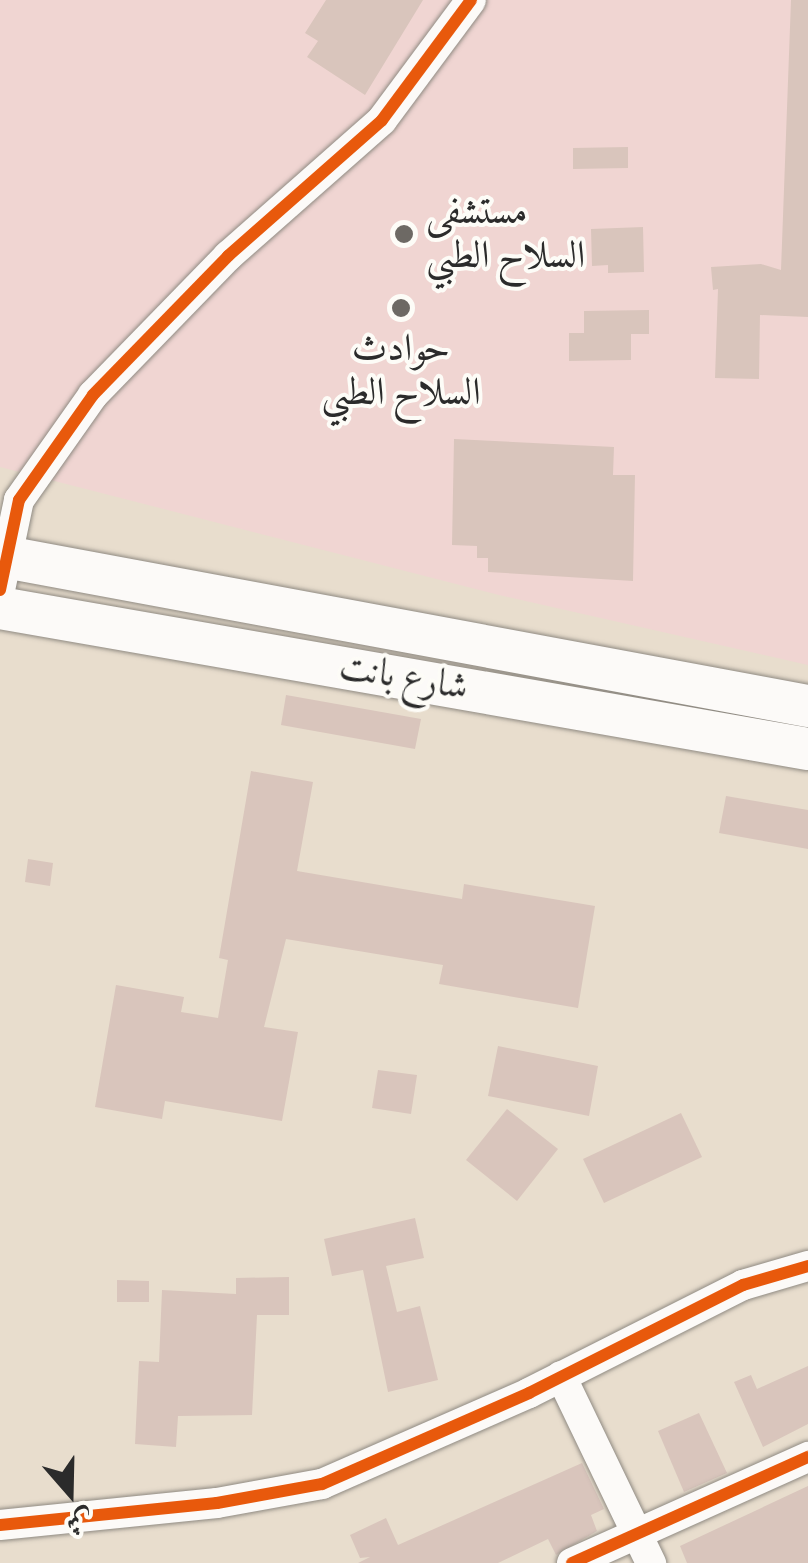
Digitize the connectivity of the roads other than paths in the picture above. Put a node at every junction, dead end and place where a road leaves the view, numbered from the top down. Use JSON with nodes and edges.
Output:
{"nodes":[{"id":1,"x":471,"y":0,"type":"edge"},
{"id":2,"x":3,"y":567,"type":"edge"},
{"id":3,"x":0,"y":608,"type":"edge"},
{"id":4,"x":808,"y":706,"type":"edge"},
{"id":5,"x":808,"y":749,"type":"edge"},
{"id":6,"x":800,"y":1265,"type":"edge"},
{"id":7,"x":561,"y":1376,"type":"junction"},
{"id":8,"x":808,"y":1457,"type":"edge"},
{"id":9,"x":0,"y":1525,"type":"edge"},
{"id":10,"x":638,"y":1535,"type":"junction"},
{"id":11,"x":572,"y":1563,"type":"edge"},
{"id":12,"x":651,"y":1563,"type":"edge"}],
"edges":[{"from":1,"to":2,"type":"street"},
{"from":2,"to":4,"type":"main road","name":"شارع بانت"},
{"from":3,"to":5,"type":"main road","name":"شارع بانت"},
{"from":6,"to":7,"type":"street"},
{"from":7,"to":9,"type":"street"},
{"from":7,"to":10,"type":"street"},
{"from":8,"to":10,"type":"street"},
{"from":10,"to":11,"type":"street"},
{"from":10,"to":12,"type":"street"}]}
